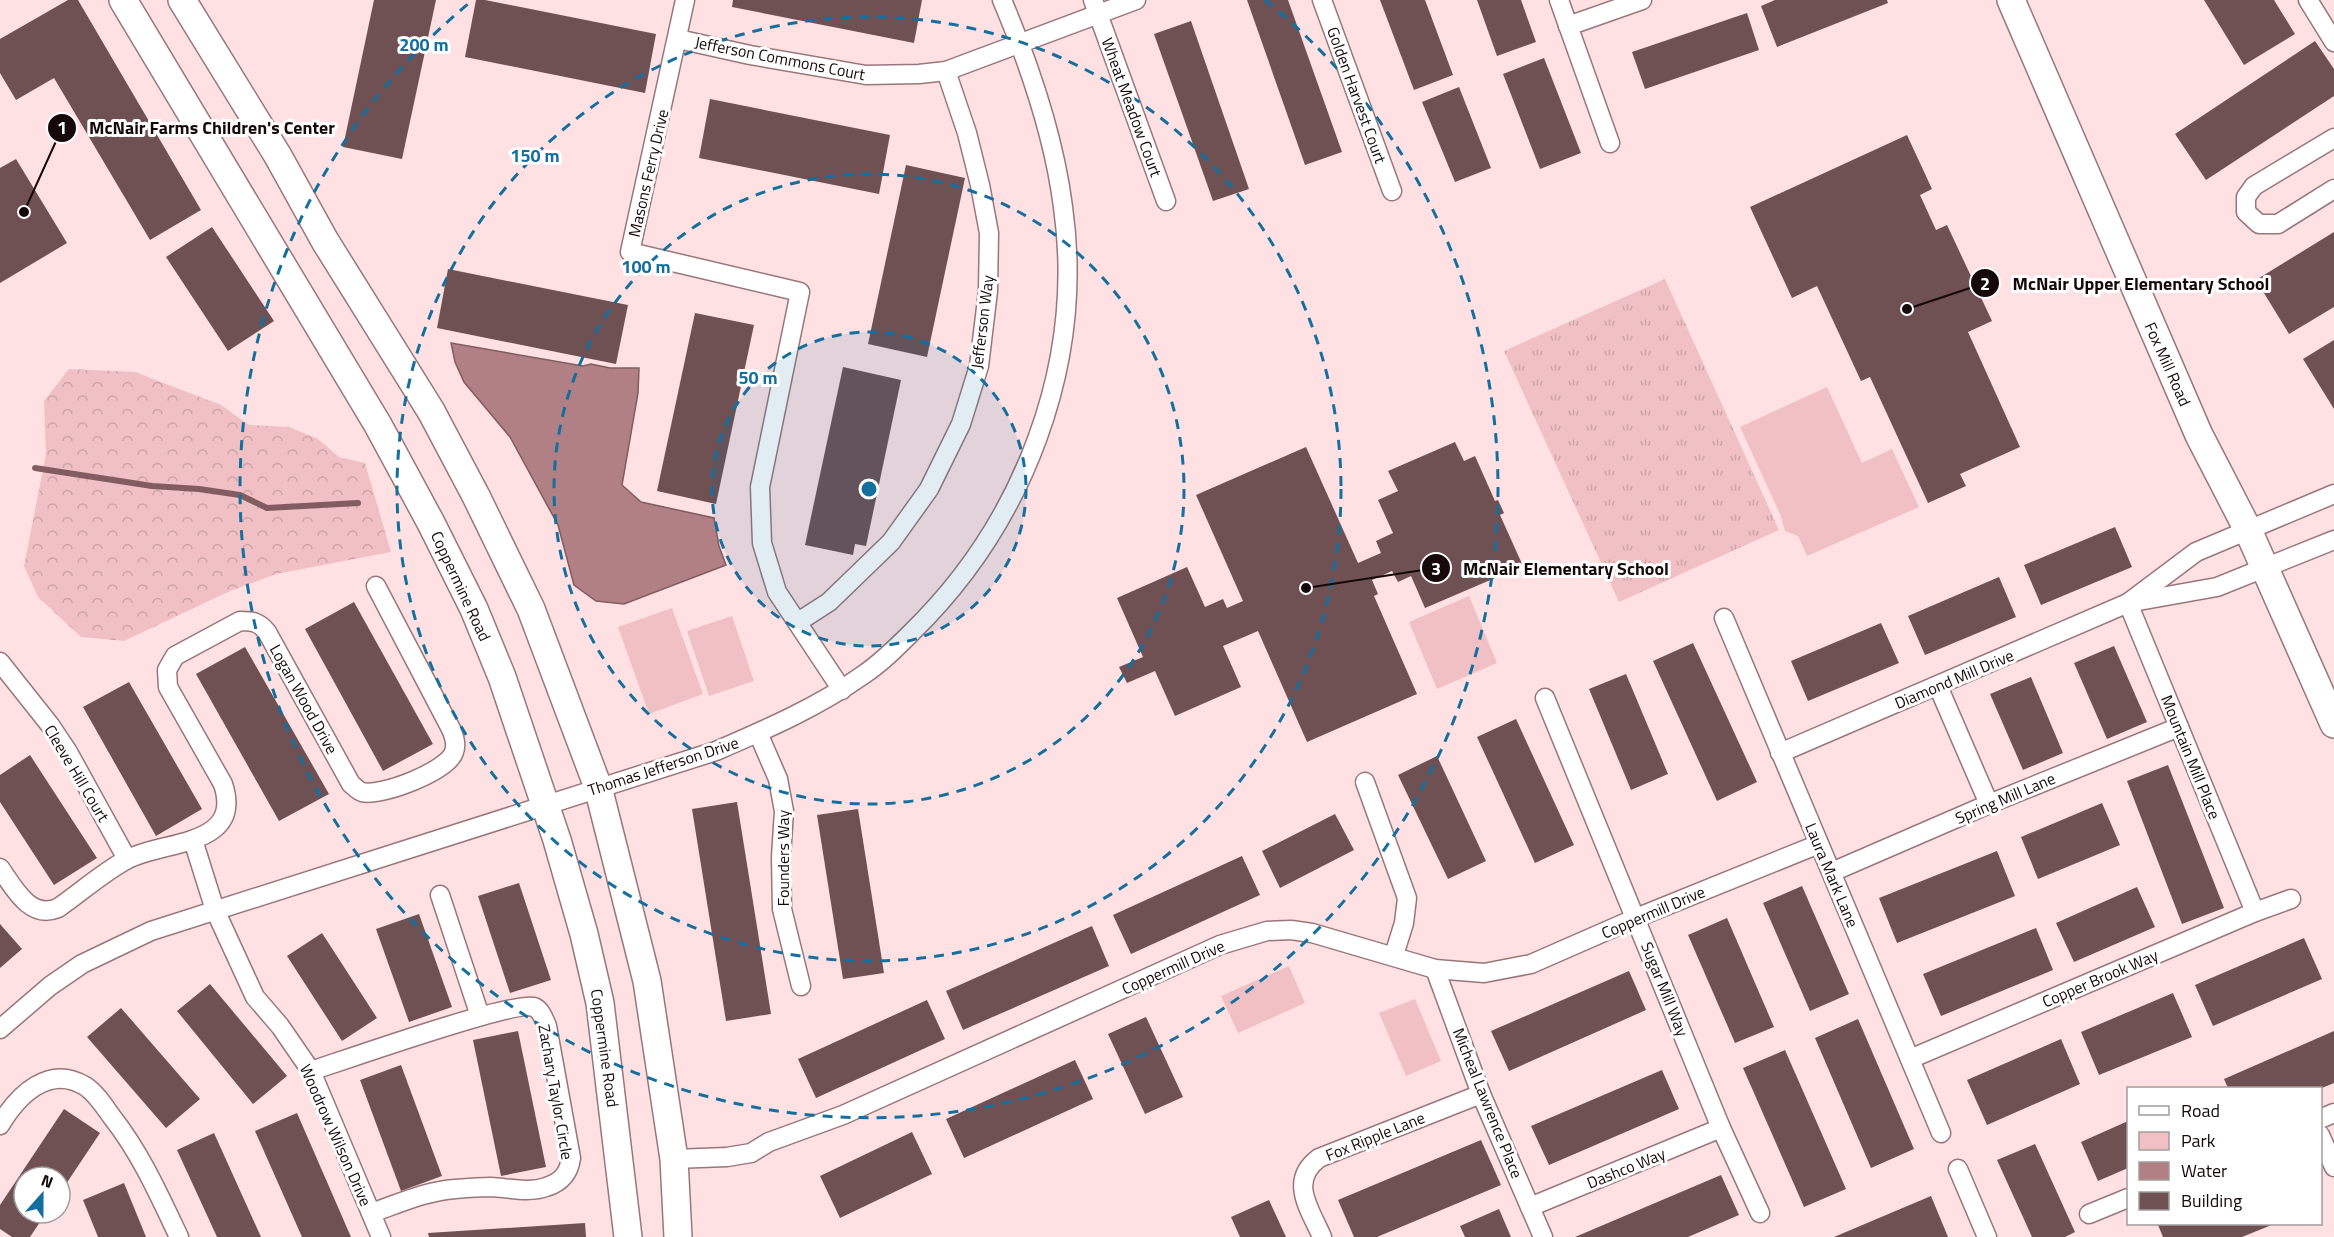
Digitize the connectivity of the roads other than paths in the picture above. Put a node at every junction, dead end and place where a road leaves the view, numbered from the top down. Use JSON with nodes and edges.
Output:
{"nodes":[{"id":1,"x":123,"y":0,"type":"edge"},
{"id":2,"x":182,"y":0,"type":"edge"},
{"id":3,"x":685,"y":0,"type":"edge"},
{"id":4,"x":1002,"y":0,"type":"edge"},
{"id":5,"x":1136,"y":0,"type":"edge"},
{"id":6,"x":1322,"y":0,"type":"edge"},
{"id":7,"x":1559,"y":0,"type":"edge"},
{"id":8,"x":1642,"y":0,"type":"edge"},
{"id":9,"x":2011,"y":0,"type":"edge"},
{"id":10,"x":2308,"y":0,"type":"edge"},
{"id":11,"x":1095,"y":7,"type":"edge"},
{"id":12,"x":1568,"y":26,"type":"junction"},
{"id":13,"x":678,"y":39,"type":"junction"},
{"id":14,"x":1020,"y":42,"type":"junction"},
{"id":15,"x":2334,"y":42,"type":"edge"},
{"id":16,"x":946,"y":71,"type":"junction"},
{"id":17,"x":2334,"y":138,"type":"edge"},
{"id":18,"x":1610,"y":143,"type":"dead end"},
{"id":19,"x":2334,"y":189,"type":"edge"},
{"id":20,"x":1392,"y":191,"type":"dead end"},
{"id":21,"x":1166,"y":201,"type":"dead end"},
{"id":22,"x":2334,"y":494,"type":"edge"},
{"id":23,"x":2248,"y":530,"type":"junction"},
{"id":24,"x":2334,"y":540,"type":"edge"},
{"id":25,"x":2264,"y":567,"type":"junction"},
{"id":26,"x":376,"y":586,"type":"dead end"},
{"id":27,"x":2128,"y":603,"type":"junction"},
{"id":28,"x":1724,"y":618,"type":"dead end"},
{"id":29,"x":798,"y":622,"type":"junction"},
{"id":30,"x":0,"y":662,"type":"edge"},
{"id":31,"x":1938,"y":686,"type":"junction"},
{"id":32,"x":842,"y":690,"type":"junction"},
{"id":33,"x":1545,"y":698,"type":"dead end"},
{"id":34,"x":2334,"y":724,"type":"edge"},
{"id":35,"x":2179,"y":726,"type":"junction"},
{"id":36,"x":758,"y":733,"type":"junction"},
{"id":37,"x":1780,"y":753,"type":"junction"},
{"id":38,"x":1365,"y":782,"type":"dead end"},
{"id":39,"x":598,"y":787,"type":"junction"},
{"id":40,"x":1989,"y":804,"type":"junction"},
{"id":41,"x":545,"y":806,"type":"junction"},
{"id":42,"x":193,"y":840,"type":"junction"},
{"id":43,"x":1819,"y":844,"type":"junction"},
{"id":44,"x":127,"y":859,"type":"junction"},
{"id":45,"x":0,"y":868,"type":"edge"},
{"id":46,"x":1832,"y":872,"type":"junction"},
{"id":47,"x":440,"y":895,"type":"dead end"},
{"id":48,"x":2291,"y":899,"type":"dead end"},
{"id":49,"x":215,"y":910,"type":"junction"},
{"id":50,"x":2255,"y":912,"type":"junction"},
{"id":51,"x":1636,"y":918,"type":"junction"},
{"id":52,"x":1394,"y":955,"type":"junction"},
{"id":53,"x":1435,"y":969,"type":"junction"},
{"id":54,"x":801,"y":986,"type":"dead end"},
{"id":55,"x":480,"y":1016,"type":"junction"},
{"id":56,"x":0,"y":1029,"type":"edge"},
{"id":57,"x":1910,"y":1059,"type":"junction"},
{"id":58,"x":310,"y":1071,"type":"junction"},
{"id":59,"x":1481,"y":1094,"type":"junction"},
{"id":60,"x":0,"y":1125,"type":"edge"},
{"id":61,"x":1721,"y":1128,"type":"junction"},
{"id":62,"x":1941,"y":1133,"type":"dead end"},
{"id":63,"x":2322,"y":1139,"type":"edge"},
{"id":64,"x":674,"y":1160,"type":"junction"},
{"id":65,"x":2334,"y":1167,"type":"edge"},
{"id":66,"x":1958,"y":1169,"type":"dead end"},
{"id":67,"x":2127,"y":1198,"type":"edge"},
{"id":68,"x":1530,"y":1207,"type":"junction"},
{"id":69,"x":1760,"y":1213,"type":"dead end"},
{"id":70,"x":371,"y":1214,"type":"junction"},
{"id":71,"x":2089,"y":1214,"type":"dead end"},
{"id":72,"x":179,"y":1237,"type":"edge"},
{"id":73,"x":381,"y":1237,"type":"edge"},
{"id":74,"x":628,"y":1237,"type":"edge"},
{"id":75,"x":678,"y":1237,"type":"edge"},
{"id":76,"x":1322,"y":1237,"type":"edge"},
{"id":77,"x":1543,"y":1237,"type":"edge"},
{"id":78,"x":1988,"y":1237,"type":"edge"}],
"edges":[{"from":1,"to":41,"type":"street","name":"Coppermine Road"},
{"from":2,"to":39,"type":"street"},
{"from":3,"to":13,"type":"street","name":"Masons Ferry Drive"},
{"from":4,"to":14,"type":"street","name":"Thomas Jefferson Drive"},
{"from":5,"to":11,"type":"street","name":"Jefferson Commons Court"},
{"from":6,"to":20,"type":"street","name":"Golden Harvest Court"},
{"from":7,"to":12,"type":"street"},
{"from":8,"to":12,"type":"street"},
{"from":9,"to":23,"type":"street","name":"Fox Mill Road"},
{"from":10,"to":15,"type":"street"},
{"from":11,"to":14,"type":"street","name":"Jefferson Commons Court"},
{"from":11,"to":21,"type":"street","name":"Wheat Meadow Court"},
{"from":12,"to":18,"type":"street"},
{"from":13,"to":16,"type":"street","name":"Jefferson Commons Court"},
{"from":13,"to":29,"type":"street","name":"Masons Ferry Drive"},
{"from":14,"to":16,"type":"street","name":"Jefferson Commons Court"},
{"from":14,"to":32,"type":"street","name":"Thomas Jefferson Drive"},
{"from":16,"to":29,"type":"street","name":"Jefferson Way"},
{"from":17,"to":19,"type":"street"},
{"from":22,"to":23,"type":"street","name":"Diamond Mill Drive"},
{"from":23,"to":25,"type":"street","name":"Fox Mill Road"},
{"from":23,"to":27,"type":"street","name":"Diamond Mill Drive"},
{"from":24,"to":25,"type":"street","name":"Diamond Mill Drive"},
{"from":25,"to":27,"type":"street","name":"Diamond Mill Drive"},
{"from":25,"to":34,"type":"street","name":"Fox Mill Road"},
{"from":26,"to":42,"type":"street","name":"Logan Wood Drive"},
{"from":27,"to":31,"type":"street","name":"Diamond Mill Drive"},
{"from":27,"to":35,"type":"street","name":"Mountain Mill Place"},
{"from":28,"to":37,"type":"street","name":"Laura Mark Lane"},
{"from":29,"to":32,"type":"street","name":"Masons Ferry Drive"},
{"from":30,"to":44,"type":"street","name":"Cleeve Hill Court"},
{"from":31,"to":37,"type":"street","name":"Diamond Mill Drive"},
{"from":31,"to":40,"type":"street"},
{"from":32,"to":36,"type":"street","name":"Thomas Jefferson Drive"},
{"from":33,"to":51,"type":"street","name":"Sugar Mill Way"},
{"from":35,"to":40,"type":"street","name":"Spring Mill Lane"},
{"from":35,"to":50,"type":"street","name":"Mountain Mill Place"},
{"from":36,"to":39,"type":"street","name":"Thomas Jefferson Drive"},
{"from":36,"to":54,"type":"street","name":"Founders Way"},
{"from":37,"to":43,"type":"street","name":"Laura Mark Lane"},
{"from":38,"to":52,"type":"street"},
{"from":39,"to":41,"type":"street","name":"Thomas Jefferson Drive"},
{"from":39,"to":64,"type":"street"},
{"from":40,"to":46,"type":"street","name":"Spring Mill Lane"},
{"from":41,"to":49,"type":"street","name":"Thomas Jefferson Drive"},
{"from":41,"to":74,"type":"street","name":"Coppermine Road"},
{"from":42,"to":44,"type":"street","name":"Logan Wood Drive"},
{"from":42,"to":49,"type":"street"},
{"from":43,"to":46,"type":"street","name":"Laura Mark Lane"},
{"from":43,"to":51,"type":"street","name":"Coppermill Drive"},
{"from":44,"to":45,"type":"street","name":"Logan Wood Drive"},
{"from":46,"to":57,"type":"street","name":"Laura Mark Lane"},
{"from":47,"to":55,"type":"street"},
{"from":48,"to":50,"type":"street","name":"Copper Brook Way"},
{"from":49,"to":56,"type":"street","name":"Thomas Jefferson Drive"},
{"from":49,"to":58,"type":"street","name":"Woodrow Wilson Drive"},
{"from":50,"to":57,"type":"street","name":"Copper Brook Way"},
{"from":51,"to":53,"type":"street","name":"Coppermill Drive"},
{"from":51,"to":61,"type":"street","name":"Sugar Mill Way"},
{"from":52,"to":53,"type":"street","name":"Coppermill Drive"},
{"from":52,"to":64,"type":"street","name":"Coppermill Drive"},
{"from":53,"to":59,"type":"street","name":"Micheal Lawrence Place"},
{"from":55,"to":58,"type":"street","name":"Zachary Taylor Circle"},
{"from":55,"to":70,"type":"street","name":"Zachary Taylor Circle"},
{"from":57,"to":62,"type":"street","name":"Laura Mark Lane"},
{"from":58,"to":70,"type":"street","name":"Woodrow Wilson Drive"},
{"from":59,"to":68,"type":"street","name":"Micheal Lawrence Place"},
{"from":59,"to":76,"type":"street","name":"Fox Ripple Lane"},
{"from":60,"to":72,"type":"street"},
{"from":61,"to":68,"type":"street","name":"Dashco Way"},
{"from":61,"to":69,"type":"street","name":"Sugar Mill Way"},
{"from":63,"to":65,"type":"street"},
{"from":64,"to":75,"type":"street"},
{"from":66,"to":78,"type":"street"},
{"from":67,"to":71,"type":"street"},
{"from":68,"to":77,"type":"street","name":"Micheal Lawrence Place"},
{"from":70,"to":73,"type":"street","name":"Woodrow Wilson Drive"}]}
